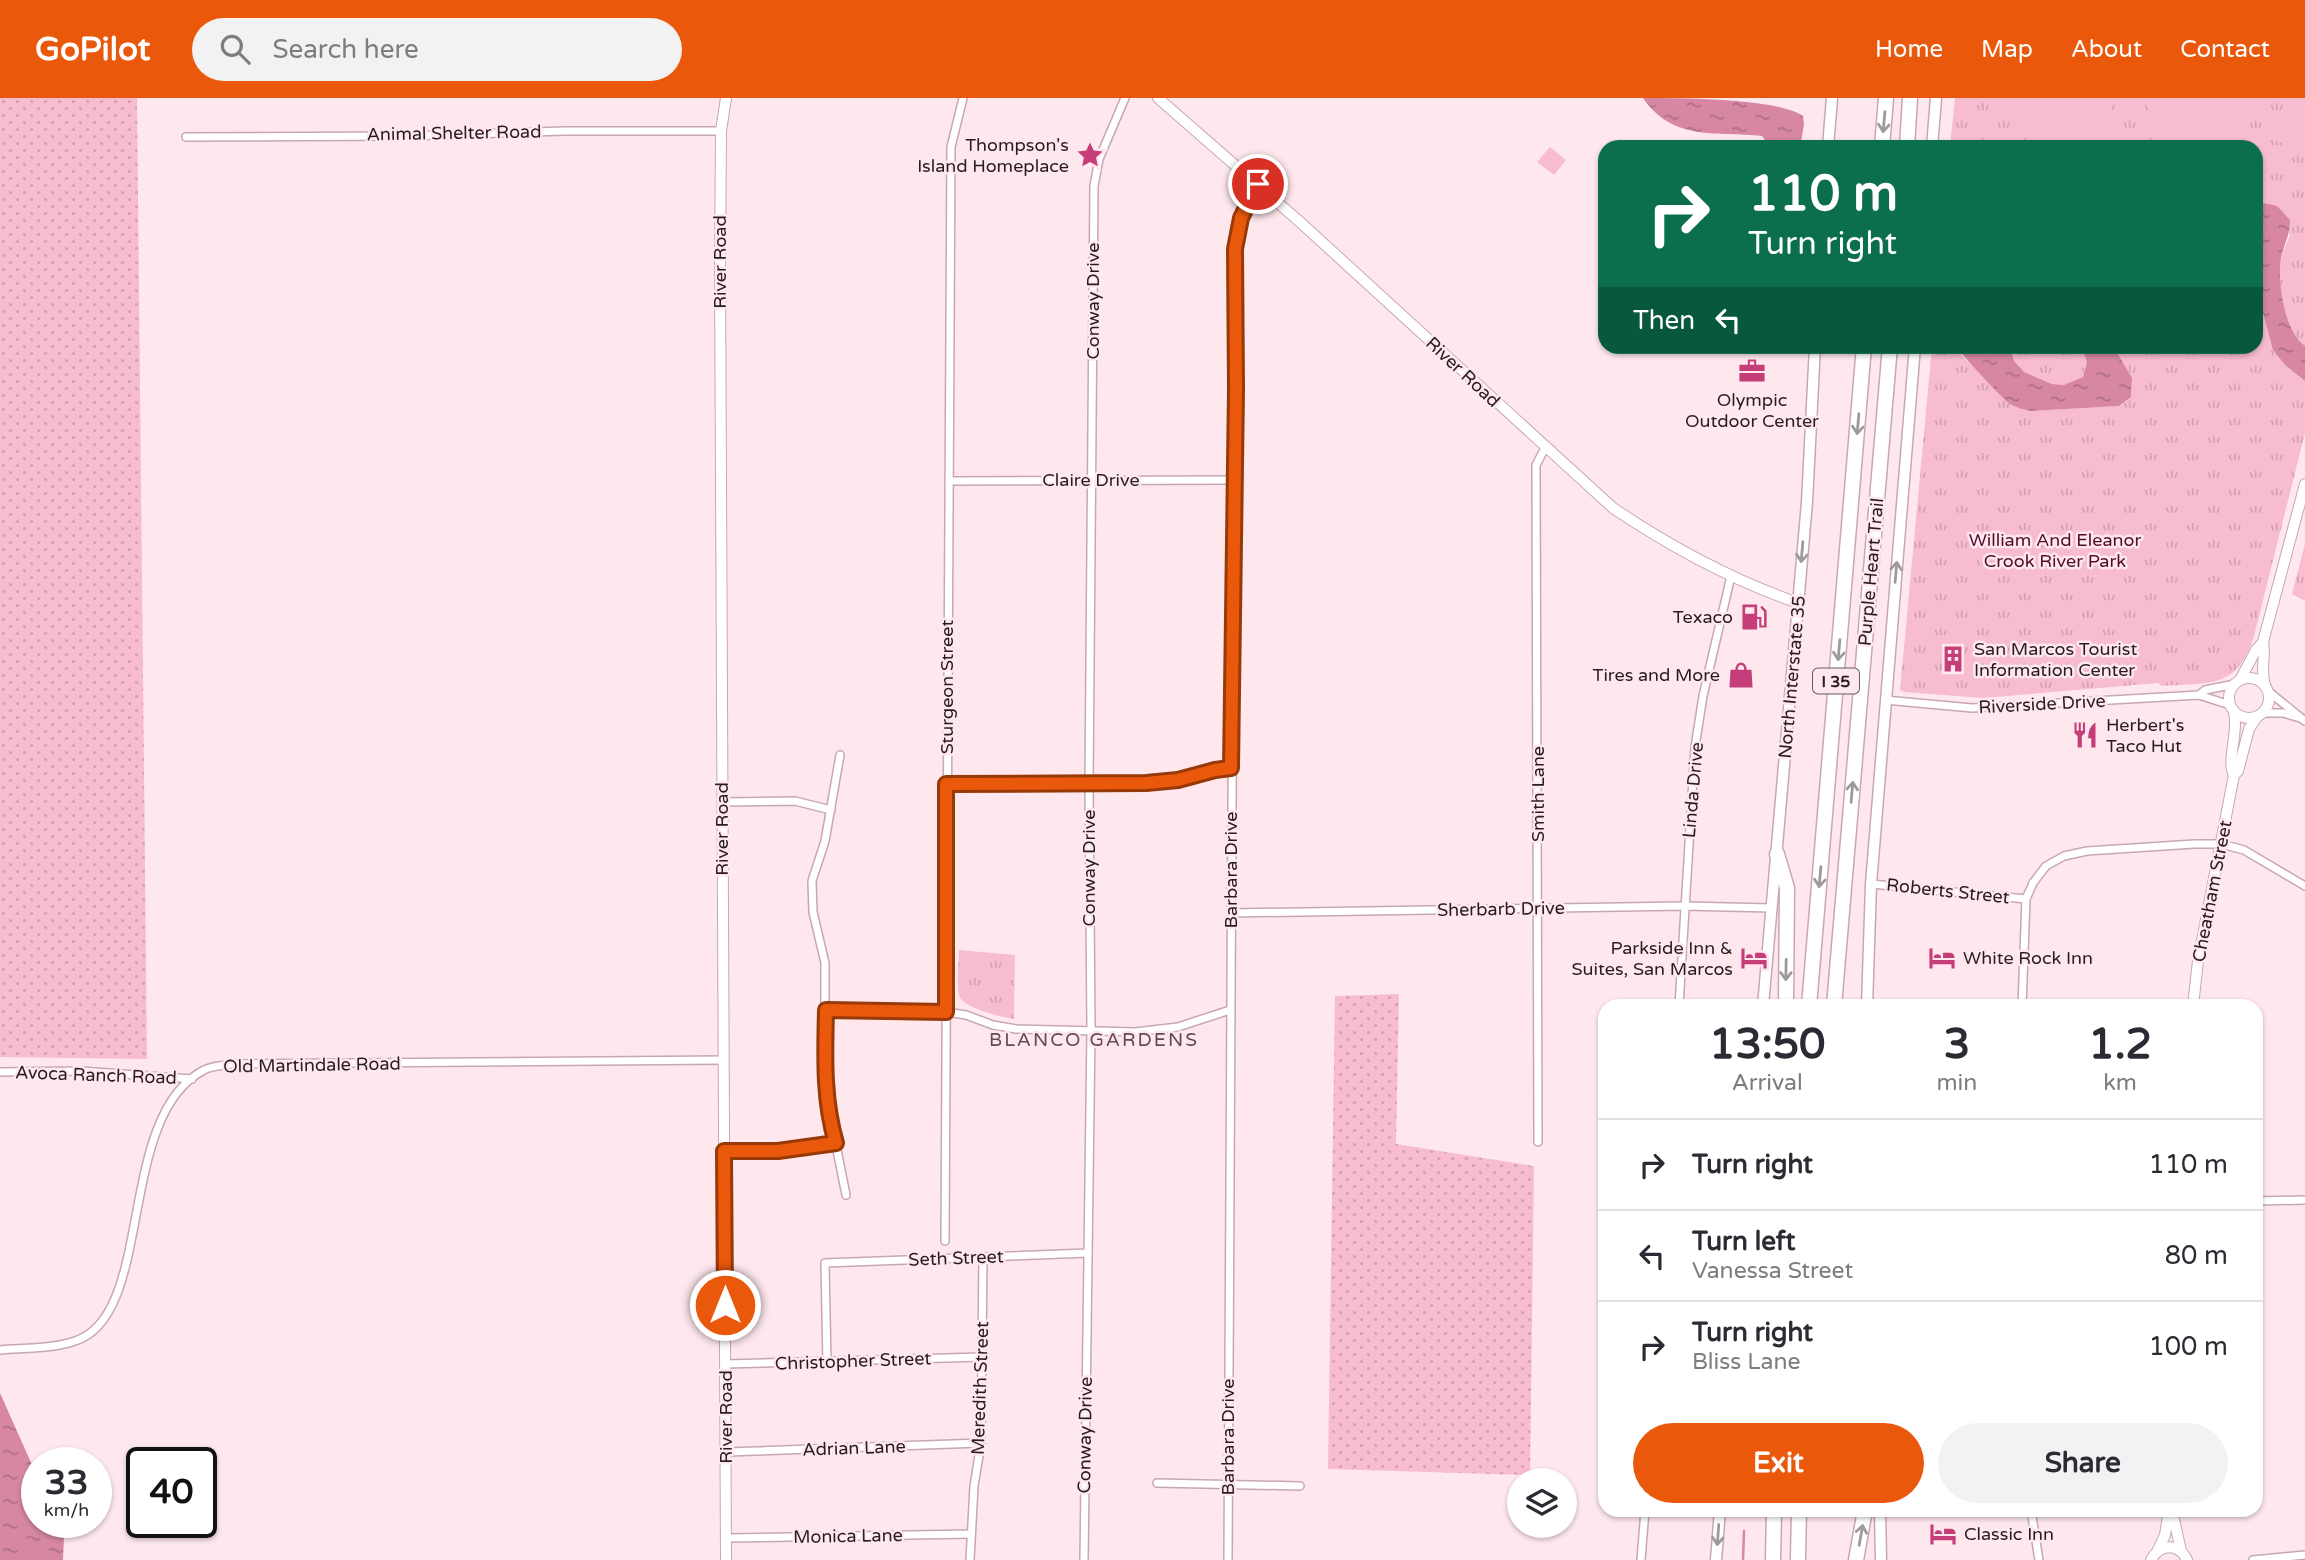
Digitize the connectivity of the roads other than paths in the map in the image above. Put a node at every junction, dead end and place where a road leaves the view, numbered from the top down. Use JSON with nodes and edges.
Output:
{"nodes":[{"id":1,"x":726,"y":98,"type":"edge"},
{"id":2,"x":963,"y":98,"type":"edge"},
{"id":3,"x":1125,"y":98,"type":"edge"},
{"id":4,"x":1158,"y":98,"type":"edge"},
{"id":5,"x":1832,"y":98,"type":"edge"},
{"id":6,"x":1886,"y":98,"type":"edge"},
{"id":7,"x":1910,"y":98,"type":"edge"},
{"id":8,"x":1936,"y":98,"type":"edge"},
{"id":9,"x":721,"y":131,"type":"junction"},
{"id":10,"x":186,"y":137,"type":"dead end"},
{"id":11,"x":1828,"y":140,"type":"edge"},
{"id":12,"x":1883,"y":140,"type":"edge"},
{"id":13,"x":1907,"y":140,"type":"edge"},
{"id":14,"x":1933,"y":140,"type":"edge"},
{"id":15,"x":1258,"y":184,"type":"junction"},
{"id":16,"x":1815,"y":354,"type":"edge"},
{"id":17,"x":1864,"y":354,"type":"edge"},
{"id":18,"x":1890,"y":354,"type":"edge"},
{"id":19,"x":1914,"y":354,"type":"edge"},
{"id":20,"x":1545,"y":448,"type":"junction"},
{"id":21,"x":1092,"y":480,"type":"junction"},
{"id":22,"x":1234,"y":480,"type":"junction"},
{"id":23,"x":949,"y":481,"type":"junction"},
{"id":24,"x":2305,"y":484,"type":"edge"},
{"id":25,"x":1731,"y":576,"type":"junction"},
{"id":26,"x":1798,"y":603,"type":"junction"},
{"id":27,"x":2263,"y":642,"type":"junction"},
{"id":28,"x":2238,"y":682,"type":"junction"},
{"id":29,"x":2267,"y":688,"type":"junction"},
{"id":30,"x":2199,"y":695,"type":"junction"},
{"id":31,"x":1885,"y":701,"type":"junction"},
{"id":32,"x":2232,"y":708,"type":"junction"},
{"id":33,"x":2260,"y":715,"type":"junction"},
{"id":34,"x":2303,"y":719,"type":"edge"},
{"id":35,"x":840,"y":755,"type":"dead end"},
{"id":36,"x":1231,"y":768,"type":"junction"},
{"id":37,"x":2234,"y":775,"type":"junction"},
{"id":38,"x":946,"y":784,"type":"junction"},
{"id":39,"x":1089,"y":784,"type":"junction"},
{"id":40,"x":722,"y":802,"type":"junction"},
{"id":41,"x":831,"y":810,"type":"junction"},
{"id":42,"x":2221,"y":844,"type":"junction"},
{"id":43,"x":1777,"y":854,"type":"junction"},
{"id":44,"x":1871,"y":884,"type":"junction"},
{"id":45,"x":2305,"y":886,"type":"edge"},
{"id":46,"x":2026,"y":899,"type":"junction"},
{"id":47,"x":1684,"y":906,"type":"junction"},
{"id":48,"x":1538,"y":908,"type":"junction"},
{"id":49,"x":1771,"y":908,"type":"junction"},
{"id":50,"x":1231,"y":913,"type":"junction"},
{"id":51,"x":1679,"y":999,"type":"edge"},
{"id":52,"x":1764,"y":999,"type":"edge"},
{"id":53,"x":1786,"y":999,"type":"edge"},
{"id":54,"x":1810,"y":999,"type":"edge"},
{"id":55,"x":1835,"y":999,"type":"edge"},
{"id":56,"x":1867,"y":999,"type":"edge"},
{"id":57,"x":2022,"y":999,"type":"edge"},
{"id":58,"x":2194,"y":999,"type":"edge"},
{"id":59,"x":826,"y":1010,"type":"junction"},
{"id":60,"x":1230,"y":1010,"type":"junction"},
{"id":61,"x":946,"y":1012,"type":"junction"},
{"id":62,"x":1091,"y":1030,"type":"junction"},
{"id":63,"x":723,"y":1060,"type":"junction"},
{"id":64,"x":0,"y":1072,"type":"edge"},
{"id":65,"x":192,"y":1079,"type":"junction"},
{"id":66,"x":1538,"y":1142,"type":"dead end"},
{"id":67,"x":836,"y":1143,"type":"junction"},
{"id":68,"x":724,"y":1151,"type":"junction"},
{"id":69,"x":846,"y":1195,"type":"dead end"},
{"id":70,"x":2305,"y":1200,"type":"edge"},
{"id":71,"x":2263,"y":1201,"type":"edge"},
{"id":72,"x":945,"y":1241,"type":"dead end"},
{"id":73,"x":1088,"y":1253,"type":"junction"},
{"id":74,"x":983,"y":1257,"type":"junction"},
{"id":75,"x":0,"y":1350,"type":"edge"},
{"id":76,"x":982,"y":1357,"type":"junction"},
{"id":77,"x":827,"y":1363,"type":"junction"},
{"id":78,"x":725,"y":1364,"type":"junction"},
{"id":79,"x":981,"y":1443,"type":"junction"},
{"id":80,"x":726,"y":1452,"type":"junction"},
{"id":81,"x":1157,"y":1483,"type":"dead end"},
{"id":82,"x":1228,"y":1485,"type":"junction"},
{"id":83,"x":1300,"y":1486,"type":"dead end"},
{"id":84,"x":1644,"y":1517,"type":"edge"},
{"id":85,"x":1719,"y":1517,"type":"edge"},
{"id":86,"x":1774,"y":1517,"type":"edge"},
{"id":87,"x":1799,"y":1517,"type":"edge"},
{"id":88,"x":1864,"y":1517,"type":"edge"},
{"id":89,"x":1880,"y":1517,"type":"edge"},
{"id":90,"x":2032,"y":1517,"type":"edge"},
{"id":91,"x":2169,"y":1517,"type":"edge"},
{"id":92,"x":2173,"y":1517,"type":"edge"},
{"id":93,"x":971,"y":1534,"type":"junction"},
{"id":94,"x":726,"y":1538,"type":"junction"},
{"id":95,"x":2184,"y":1555,"type":"edge"},
{"id":96,"x":2305,"y":1555,"type":"edge"},
{"id":97,"x":2151,"y":1557,"type":"edge"},
{"id":98,"x":726,"y":1560,"type":"edge"},
{"id":99,"x":970,"y":1560,"type":"edge"},
{"id":100,"x":1084,"y":1560,"type":"edge"},
{"id":101,"x":1228,"y":1560,"type":"edge"},
{"id":102,"x":1641,"y":1560,"type":"edge"},
{"id":103,"x":1716,"y":1560,"type":"edge"},
{"id":104,"x":1773,"y":1560,"type":"edge"},
{"id":105,"x":1798,"y":1560,"type":"edge"},
{"id":106,"x":1856,"y":1560,"type":"edge"},
{"id":107,"x":1881,"y":1560,"type":"edge"},
{"id":108,"x":2039,"y":1560,"type":"edge"},
{"id":109,"x":2196,"y":1560,"type":"edge"},
{"id":110,"x":2253,"y":1560,"type":"edge"}],
"edges":[{"from":1,"to":9,"type":"street","name":"River Road"},
{"from":2,"to":23,"type":"street","name":"Sturgeon Street"},
{"from":3,"to":21,"type":"street","name":"Conway Drive"},
{"from":4,"to":15,"type":"street","name":"River Road"},
{"from":5,"to":11,"type":"main road"},
{"from":6,"to":12,"type":"highway","one_way":true},
{"from":7,"to":13,"type":"highway"},
{"from":8,"to":14,"type":"main road"},
{"from":9,"to":10,"type":"street","name":"Animal Shelter Road"},
{"from":9,"to":40,"type":"street","name":"River Road"},
{"from":15,"to":20,"type":"street","name":"River Road"},
{"from":15,"to":22,"type":"street","name":"Barbara Drive"},
{"from":16,"to":26,"type":"main road","name":"North Interstate 35","one_way":true},
{"from":17,"to":54,"type":"highway","name":"Purple Heart Trail","number":"I 35","one_way":true},
{"from":55,"to":18,"type":"highway","name":"Purple Heart Trail","number":"I 35","one_way":true},
{"from":31,"to":19,"type":"main road","one_way":true},
{"from":20,"to":25,"type":"street","name":"River Road"},
{"from":20,"to":48,"type":"street","name":"Smith Lane"},
{"from":21,"to":22,"type":"street","name":"Claire Drive"},
{"from":21,"to":23,"type":"street","name":"Claire Drive"},
{"from":21,"to":39,"type":"street","name":"Conway Drive"},
{"from":22,"to":36,"type":"street","name":"Barbara Drive"},
{"from":23,"to":38,"type":"street","name":"Sturgeon Street"},
{"from":24,"to":27,"type":"street"},
{"from":25,"to":26,"type":"street","name":"River Road"},
{"from":25,"to":47,"type":"street","name":"Linda Drive"},
{"from":26,"to":43,"type":"main road","name":"North Interstate 35"},
{"from":27,"to":28,"type":"street"},
{"from":27,"to":29,"type":"street"},
{"from":28,"to":29,"type":"street"},
{"from":28,"to":30,"type":"street","name":"Riverside Drive"},
{"from":28,"to":32,"type":"street"},
{"from":29,"to":33,"type":"street"},
{"from":29,"to":34,"type":"street"},
{"from":30,"to":31,"type":"street","name":"Riverside Drive"},
{"from":30,"to":32,"type":"street","name":"Riverside Drive"},
{"from":31,"to":44,"type":"main road"},
{"from":32,"to":33,"type":"street"},
{"from":32,"to":37,"type":"street","name":"Cheatham Street"},
{"from":33,"to":34,"type":"street"},
{"from":33,"to":37,"type":"street","name":"Cheatham Street"},
{"from":35,"to":41,"type":"street"},
{"from":36,"to":39,"type":"street"},
{"from":36,"to":50,"type":"street","name":"Barbara Drive"},
{"from":37,"to":42,"type":"street","name":"Cheatham Street"},
{"from":38,"to":39,"type":"street"},
{"from":38,"to":61,"type":"street","name":"Sturgeon Street"},
{"from":39,"to":62,"type":"street","name":"Conway Drive"},
{"from":40,"to":41,"type":"street"},
{"from":40,"to":63,"type":"street","name":"River Road"},
{"from":41,"to":59,"type":"street"},
{"from":42,"to":45,"type":"street"},
{"from":42,"to":46,"type":"street"},
{"from":42,"to":58,"type":"street","name":"Cheatham Street"},
{"from":43,"to":49,"type":"main road","name":"North Interstate 35"},
{"from":43,"to":53,"type":"highway","one_way":true},
{"from":44,"to":46,"type":"street","name":"Roberts Street"},
{"from":44,"to":56,"type":"main road"},
{"from":46,"to":57,"type":"street"},
{"from":47,"to":48,"type":"street","name":"Sherbarb Drive"},
{"from":47,"to":49,"type":"street","name":"Sherbarb Drive"},
{"from":47,"to":51,"type":"street","name":"Linda Drive"},
{"from":48,"to":50,"type":"street","name":"Sherbarb Drive"},
{"from":48,"to":66,"type":"street","name":"Smith Lane"},
{"from":49,"to":52,"type":"main road","name":"North Interstate 35"},
{"from":50,"to":60,"type":"street","name":"Barbara Drive"},
{"from":59,"to":61,"type":"street"},
{"from":59,"to":67,"type":"street"},
{"from":60,"to":62,"type":"street"},
{"from":60,"to":82,"type":"street","name":"Barbara Drive"},
{"from":61,"to":62,"type":"street"},
{"from":61,"to":72,"type":"street","name":"Sturgeon Street"},
{"from":62,"to":73,"type":"street","name":"Conway Drive"},
{"from":63,"to":65,"type":"street","name":"Old Martindale Road"},
{"from":63,"to":68,"type":"street","name":"River Road"},
{"from":64,"to":65,"type":"street","name":"Avoca Ranch Road"},
{"from":65,"to":75,"type":"street","name":"Old Martindale Road"},
{"from":67,"to":68,"type":"street"},
{"from":67,"to":69,"type":"street"},
{"from":68,"to":78,"type":"street","name":"River Road"},
{"from":70,"to":71,"type":"street"},
{"from":73,"to":74,"type":"street","name":"Seth Street"},
{"from":73,"to":100,"type":"street","name":"Conway Drive"},
{"from":74,"to":76,"type":"street","name":"Meredith Street"},
{"from":74,"to":77,"type":"street","name":"Seth Street"},
{"from":76,"to":77,"type":"street","name":"Christopher Street"},
{"from":76,"to":79,"type":"street","name":"Meredith Street"},
{"from":77,"to":78,"type":"street","name":"Christopher Street"},
{"from":78,"to":80,"type":"street","name":"River Road"},
{"from":79,"to":80,"type":"street","name":"Adrian Lane"},
{"from":79,"to":93,"type":"street","name":"Meredith Street"},
{"from":80,"to":94,"type":"street","name":"River Road"},
{"from":81,"to":82,"type":"street"},
{"from":82,"to":83,"type":"street"},
{"from":82,"to":101,"type":"street","name":"Barbara Drive"},
{"from":84,"to":102,"type":"street"},
{"from":85,"to":103,"type":"main road","one_way":true},
{"from":86,"to":104,"type":"highway"},
{"from":87,"to":105,"type":"highway"},
{"from":106,"to":88,"type":"highway","one_way":true},
{"from":89,"to":107,"type":"main road"},
{"from":90,"to":108,"type":"street"},
{"from":91,"to":97,"type":"street"},
{"from":92,"to":95,"type":"street"},
{"from":93,"to":94,"type":"street","name":"Monica Lane"},
{"from":93,"to":99,"type":"street","name":"Meredith Street"},
{"from":94,"to":98,"type":"street","name":"River Road"},
{"from":95,"to":97,"type":"street"},
{"from":95,"to":109,"type":"street"},
{"from":96,"to":110,"type":"street"}]}
